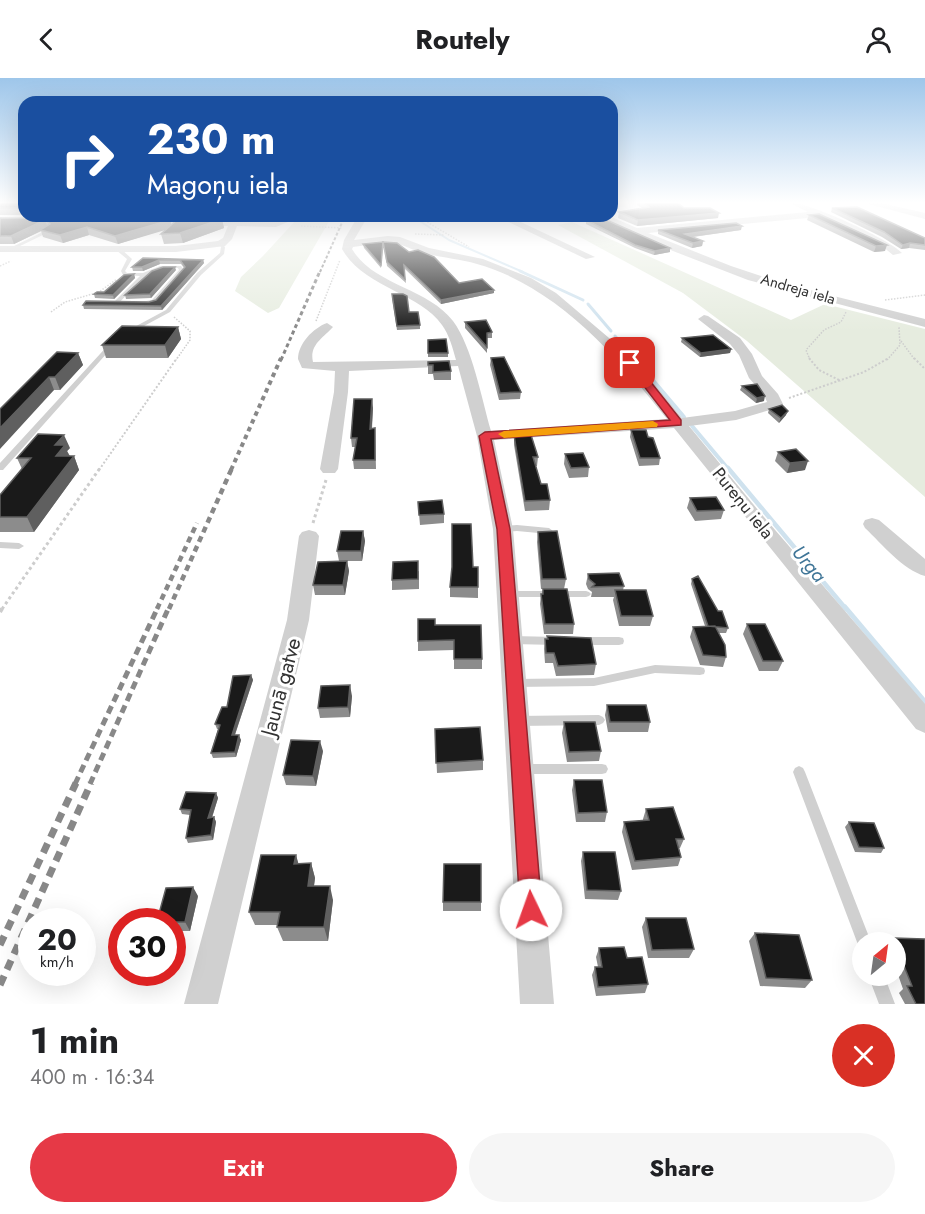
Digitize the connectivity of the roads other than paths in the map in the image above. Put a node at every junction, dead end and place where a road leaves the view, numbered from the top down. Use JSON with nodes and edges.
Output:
{"nodes":[{"id":1,"x":20,"y":245,"type":"edge"},
{"id":2,"x":35,"y":245,"type":"edge"},
{"id":3,"x":125,"y":245,"type":"edge"},
{"id":4,"x":210,"y":245,"type":"edge"},
{"id":5,"x":222,"y":245,"type":"edge"},
{"id":6,"x":352,"y":245,"type":"edge"},
{"id":7,"x":412,"y":245,"type":"edge"},
{"id":8,"x":564,"y":245,"type":"edge"},
{"id":9,"x":669,"y":245,"type":"edge"},
{"id":10,"x":886,"y":245,"type":"edge"},
{"id":11,"x":120,"y":246,"type":"junction"},
{"id":12,"x":348,"y":246,"type":"joint"},
{"id":13,"x":29,"y":247,"type":"junction"},
{"id":14,"x":14,"y":248,"type":"junction"},
{"id":15,"x":0,"y":249,"type":"edge"},
{"id":16,"x":897,"y":253,"type":"dead end"},
{"id":17,"x":590,"y":257,"type":"dead end"},
{"id":18,"x":144,"y":275,"type":"junction"},
{"id":19,"x":148,"y":303,"type":"junction"},
{"id":20,"x":160,"y":303,"type":"edge"},
{"id":21,"x":704,"y":319,"type":"dead end"},
{"id":22,"x":925,"y":323,"type":"edge"},
{"id":23,"x":327,"y":327,"type":"dead end"},
{"id":24,"x":464,"y":363,"type":"junction"},
{"id":25,"x":342,"y":367,"type":"junction"},
{"id":26,"x":677,"y":423,"type":"junction"},
{"id":27,"x":485,"y":436,"type":"junction"},
{"id":28,"x":0,"y":468,"type":"edge"},
{"id":29,"x":329,"y":469,"type":"road end"},
{"id":30,"x":872,"y":524,"type":"dead end"},
{"id":31,"x":503,"y":529,"type":"junction"},
{"id":32,"x":549,"y":531,"type":"edge"},
{"id":33,"x":309,"y":536,"type":"road end"},
{"id":34,"x":0,"y":544,"type":"edge"},
{"id":35,"x":19,"y":546,"type":"dead end"},
{"id":36,"x":925,"y":569,"type":"edge"},
{"id":37,"x":509,"y":594,"type":"junction"},
{"id":38,"x":586,"y":594,"type":"dead end"},
{"id":39,"x":512,"y":640,"type":"junction"},
{"id":40,"x":619,"y":641,"type":"dead end"},
{"id":41,"x":700,"y":671,"type":"dead end"},
{"id":42,"x":515,"y":683,"type":"junction"},
{"id":43,"x":599,"y":720,"type":"dead end"},
{"id":44,"x":517,"y":721,"type":"junction"},
{"id":45,"x":925,"y":722,"type":"edge"},
{"id":46,"x":522,"y":768,"type":"junction"},
{"id":47,"x":602,"y":769,"type":"dead end"},
{"id":48,"x":800,"y":772,"type":"dead end"},
{"id":49,"x":860,"y":932,"type":"edge"},
{"id":50,"x":880,"y":986,"type":"edge"},
{"id":51,"x":201,"y":1004,"type":"edge"},
{"id":52,"x":537,"y":1004,"type":"edge"},
{"id":53,"x":887,"y":1004,"type":"edge"}],
"edges":[{"from":1,"to":14,"type":"lane"},
{"from":2,"to":13,"type":"street"},
{"from":3,"to":11,"type":"street"},
{"from":4,"to":11,"type":"street"},
{"from":5,"to":28,"type":"lane"},
{"from":6,"to":12,"type":"street","name":"Pureņu iela"},
{"from":7,"to":26,"type":"street","name":"Pureņu iela"},
{"from":8,"to":17,"type":"street"},
{"from":9,"to":22,"type":"street","name":"Andreja iela"},
{"from":10,"to":16,"type":"street"},
{"from":11,"to":13,"type":"street"},
{"from":11,"to":18,"type":"lane"},
{"from":12,"to":24,"type":"street"},
{"from":13,"to":14,"type":"street"},
{"from":14,"to":15,"type":"street"},
{"from":18,"to":19,"type":"lane"},
{"from":18,"to":19,"type":"lane"},
{"from":19,"to":20,"type":"lane"},
{"from":21,"to":26,"type":"street"},
{"from":23,"to":25,"type":"street"},
{"from":24,"to":25,"type":"street"},
{"from":24,"to":27,"type":"street"},
{"from":25,"to":29,"type":"street"},
{"from":26,"to":27,"type":"street"},
{"from":26,"to":45,"type":"street","name":"Pureņu iela"},
{"from":27,"to":31,"type":"street"},
{"from":30,"to":36,"type":"street"},
{"from":31,"to":32,"type":"lane"},
{"from":31,"to":37,"type":"street"},
{"from":33,"to":51,"type":"street","name":"Jaunā gatve"},
{"from":34,"to":35,"type":"lane"},
{"from":37,"to":38,"type":"lane"},
{"from":37,"to":39,"type":"street"},
{"from":39,"to":40,"type":"lane"},
{"from":39,"to":42,"type":"street"},
{"from":41,"to":42,"type":"lane"},
{"from":42,"to":44,"type":"street"},
{"from":43,"to":44,"type":"lane"},
{"from":44,"to":46,"type":"street"},
{"from":46,"to":47,"type":"lane"},
{"from":46,"to":52,"type":"street"},
{"from":48,"to":49,"type":"lane"},
{"from":50,"to":53,"type":"lane"}]}
